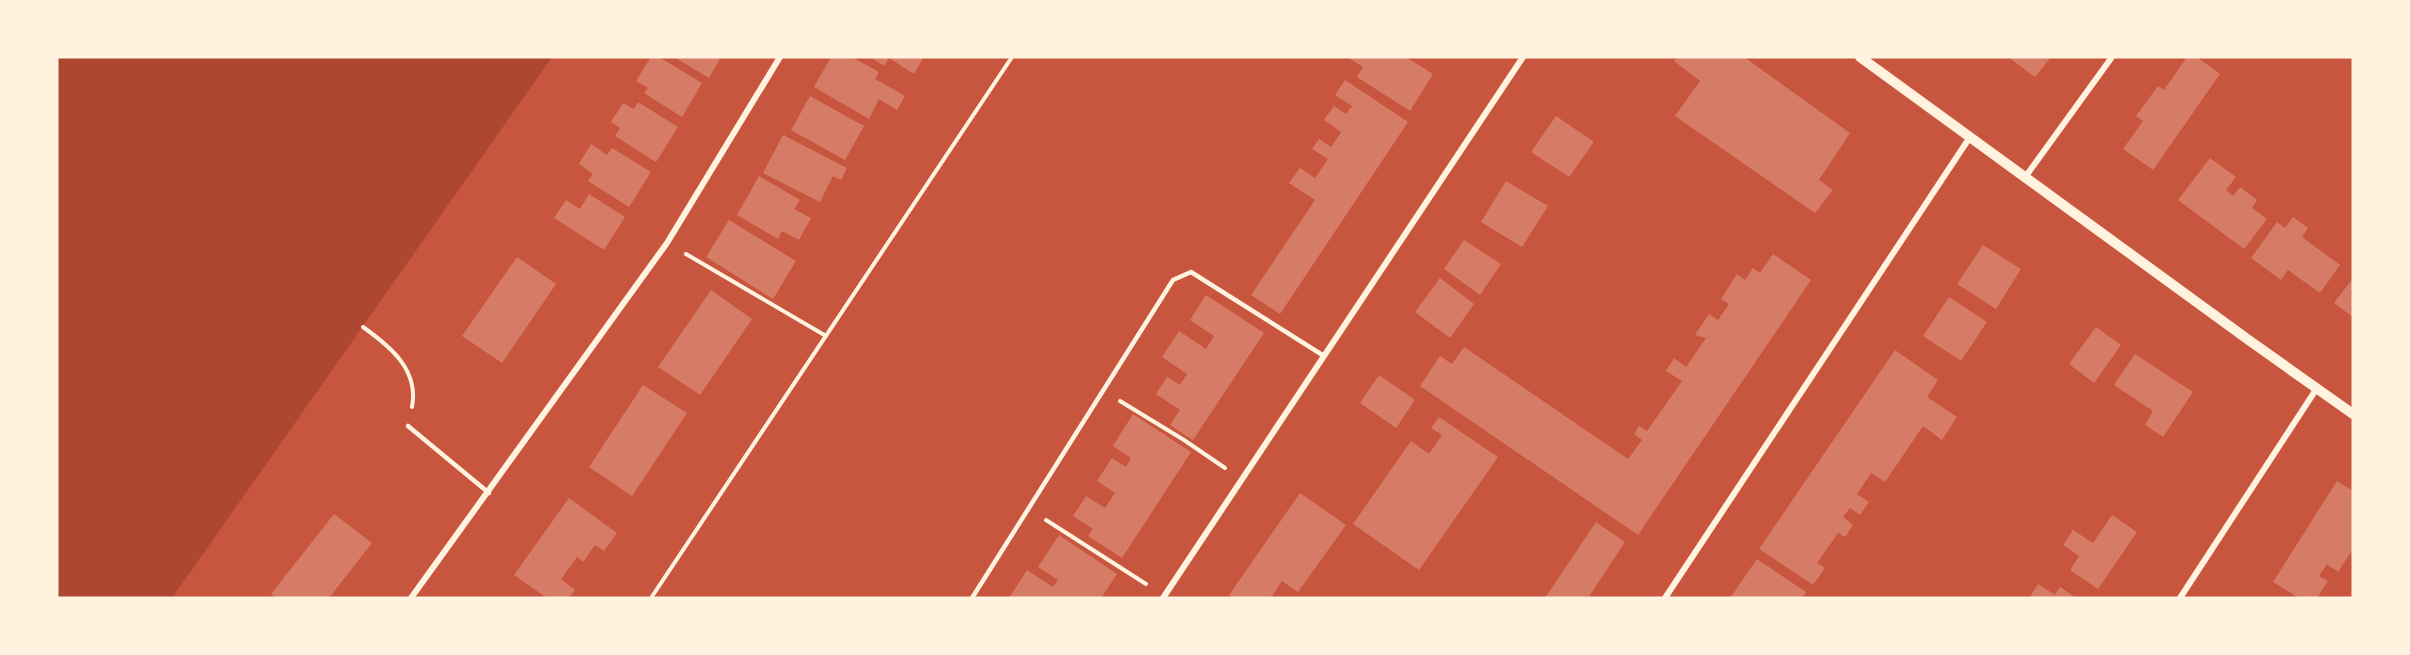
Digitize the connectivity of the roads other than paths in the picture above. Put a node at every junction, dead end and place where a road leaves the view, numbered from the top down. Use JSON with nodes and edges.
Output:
{"nodes":[{"id":1,"x":780,"y":57,"type":"edge"},
{"id":2,"x":1523,"y":57,"type":"edge"},
{"id":3,"x":1860,"y":57,"type":"edge"},
{"id":4,"x":2112,"y":57,"type":"edge"},
{"id":5,"x":1970,"y":136,"type":"junction"},
{"id":6,"x":2026,"y":176,"type":"junction"},
{"id":7,"x":1324,"y":357,"type":"junction"},
{"id":8,"x":2318,"y":387,"type":"junction"},
{"id":9,"x":2353,"y":414,"type":"edge"},
{"id":10,"x":408,"y":426,"type":"road end"},
{"id":11,"x":489,"y":493,"type":"junction"},
{"id":12,"x":1164,"y":597,"type":"edge"},
{"id":13,"x":411,"y":598,"type":"edge"},
{"id":14,"x":972,"y":598,"type":"edge"},
{"id":15,"x":1665,"y":598,"type":"edge"},
{"id":16,"x":2180,"y":598,"type":"edge"}],
"edges":[{"from":1,"to":11,"type":"street"},
{"from":2,"to":7,"type":"street"},
{"from":3,"to":5,"type":"street"},
{"from":4,"to":6,"type":"street"},
{"from":5,"to":6,"type":"street"},
{"from":5,"to":15,"type":"street"},
{"from":6,"to":8,"type":"street"},
{"from":7,"to":12,"type":"street"},
{"from":7,"to":14,"type":"lane"},
{"from":8,"to":9,"type":"street"},
{"from":8,"to":16,"type":"street"},
{"from":10,"to":11,"type":"lane"},
{"from":11,"to":13,"type":"street"}]}
